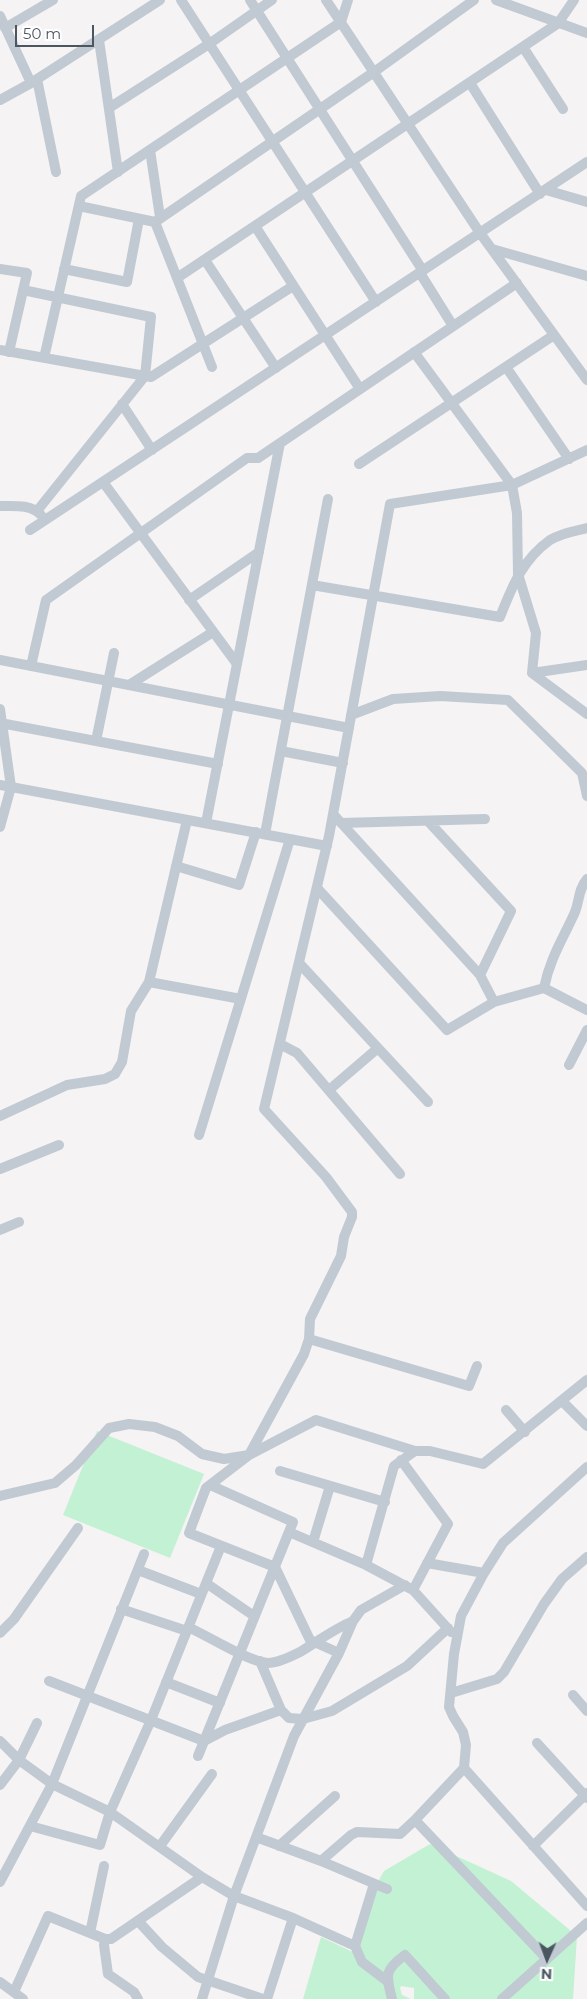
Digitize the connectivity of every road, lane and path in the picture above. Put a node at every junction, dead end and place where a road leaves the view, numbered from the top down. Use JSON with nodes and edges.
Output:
{"nodes":[{"id":1,"x":53,"y":0,"type":"edge"},
{"id":2,"x":160,"y":0,"type":"edge"},
{"id":3,"x":181,"y":0,"type":"edge"},
{"id":4,"x":250,"y":0,"type":"edge"},
{"id":5,"x":272,"y":0,"type":"edge"},
{"id":6,"x":326,"y":0,"type":"edge"},
{"id":7,"x":348,"y":0,"type":"edge"},
{"id":8,"x":474,"y":0,"type":"edge"},
{"id":9,"x":496,"y":0,"type":"edge"},
{"id":10,"x":574,"y":0,"type":"edge"},
{"id":11,"x":257,"y":11,"type":"junction"},
{"id":12,"x":0,"y":16,"type":"edge"},
{"id":13,"x":341,"y":22,"type":"junction"},
{"id":14,"x":559,"y":22,"type":"junction"},
{"id":15,"x":5,"y":28,"type":"junction"},
{"id":16,"x":587,"y":33,"type":"edge"},
{"id":17,"x":99,"y":40,"type":"junction"},
{"id":18,"x":209,"y":44,"type":"junction"},
{"id":19,"x":523,"y":47,"type":"junction"},
{"id":20,"x":287,"y":58,"type":"junction"},
{"id":21,"x":374,"y":72,"type":"junction"},
{"id":22,"x":34,"y":81,"type":"junction"},
{"id":23,"x":470,"y":82,"type":"junction"},
{"id":24,"x":239,"y":90,"type":"junction"},
{"id":25,"x":0,"y":100,"type":"edge"},
{"id":26,"x":109,"y":108,"type":"junction"},
{"id":27,"x":320,"y":109,"type":"junction"},
{"id":28,"x":563,"y":109,"type":"dead end"},
{"id":29,"x":408,"y":124,"type":"junction"},
{"id":30,"x":272,"y":141,"type":"junction"},
{"id":31,"x":150,"y":150,"type":"junction"},
{"id":32,"x":353,"y":161,"type":"junction"},
{"id":33,"x":587,"y":162,"type":"edge"},
{"id":34,"x":56,"y":172,"type":"dead end"},
{"id":35,"x":118,"y":172,"type":"junction"},
{"id":36,"x":543,"y":192,"type":"junction"},
{"id":37,"x":306,"y":193,"type":"junction"},
{"id":38,"x":587,"y":202,"type":"edge"},
{"id":39,"x":79,"y":206,"type":"junction"},
{"id":40,"x":139,"y":219,"type":"junction"},
{"id":41,"x":157,"y":220,"type":"junction"},
{"id":42,"x":255,"y":226,"type":"junction"},
{"id":43,"x":480,"y":233,"type":"junction"},
{"id":44,"x":492,"y":249,"type":"junction"},
{"id":45,"x":204,"y":260,"type":"junction"},
{"id":46,"x":0,"y":269,"type":"edge"},
{"id":47,"x":64,"y":269,"type":"junction"},
{"id":48,"x":422,"y":272,"type":"junction"},
{"id":49,"x":587,"y":276,"type":"edge"},
{"id":50,"x":177,"y":278,"type":"junction"},
{"id":51,"x":516,"y":283,"type":"junction"},
{"id":52,"x":293,"y":286,"type":"junction"},
{"id":53,"x":24,"y":290,"type":"junction"},
{"id":54,"x":58,"y":298,"type":"junction"},
{"id":55,"x":376,"y":302,"type":"junction"},
{"id":56,"x":243,"y":318,"type":"junction"},
{"id":57,"x":452,"y":326,"type":"junction"},
{"id":58,"x":325,"y":335,"type":"junction"},
{"id":59,"x":554,"y":335,"type":"junction"},
{"id":60,"x":203,"y":344,"type":"junction"},
{"id":61,"x":5,"y":351,"type":"edge"},
{"id":62,"x":414,"y":352,"type":"junction"},
{"id":63,"x":44,"y":358,"type":"junction"},
{"id":64,"x":212,"y":367,"type":"dead end"},
{"id":65,"x":506,"y":367,"type":"junction"},
{"id":66,"x":276,"y":368,"type":"junction"},
{"id":67,"x":145,"y":376,"type":"junction"},
{"id":68,"x":587,"y":380,"type":"edge"},
{"id":69,"x":360,"y":389,"type":"junction"},
{"id":70,"x":452,"y":403,"type":"junction"},
{"id":71,"x":122,"y":404,"type":"junction"},
{"id":72,"x":280,"y":443,"type":"junction"},
{"id":73,"x":152,"y":450,"type":"junction"},
{"id":74,"x":587,"y":450,"type":"edge"},
{"id":75,"x":569,"y":458,"type":"junction"},
{"id":76,"x":359,"y":464,"type":"dead end"},
{"id":77,"x":103,"y":482,"type":"junction"},
{"id":78,"x":512,"y":485,"type":"junction"},
{"id":79,"x":328,"y":498,"type":"dead end"},
{"id":80,"x":0,"y":506,"type":"edge"},
{"id":81,"x":37,"y":511,"type":"junction"},
{"id":82,"x":46,"y":520,"type":"junction"},
{"id":83,"x":587,"y":528,"type":"edge"},
{"id":84,"x":30,"y":530,"type":"dead end"},
{"id":85,"x":140,"y":533,"type":"junction"},
{"id":86,"x":258,"y":552,"type":"junction"},
{"id":87,"x":518,"y":574,"type":"junction"},
{"id":88,"x":312,"y":585,"type":"junction"},
{"id":89,"x":374,"y":596,"type":"junction"},
{"id":90,"x":189,"y":600,"type":"junction"},
{"id":91,"x":213,"y":632,"type":"junction"},
{"id":92,"x":114,"y":653,"type":"dead end"},
{"id":93,"x":0,"y":660,"type":"edge"},
{"id":94,"x":237,"y":664,"type":"junction"},
{"id":95,"x":587,"y":665,"type":"edge"},
{"id":96,"x":32,"y":666,"type":"junction"},
{"id":97,"x":532,"y":673,"type":"junction"},
{"id":98,"x":108,"y":681,"type":"junction"},
{"id":99,"x":128,"y":685,"type":"junction"},
{"id":100,"x":229,"y":704,"type":"junction"},
{"id":101,"x":0,"y":709,"type":"edge"},
{"id":102,"x":587,"y":714,"type":"edge"},
{"id":103,"x":352,"y":715,"type":"junction"},
{"id":104,"x":287,"y":716,"type":"junction"},
{"id":105,"x":1,"y":723,"type":"edge"},
{"id":106,"x":349,"y":728,"type":"junction"},
{"id":107,"x":96,"y":741,"type":"junction"},
{"id":108,"x":280,"y":751,"type":"junction"},
{"id":109,"x":343,"y":763,"type":"junction"},
{"id":110,"x":218,"y":764,"type":"junction"},
{"id":111,"x":0,"y":785,"type":"edge"},
{"id":112,"x":11,"y":787,"type":"junction"},
{"id":113,"x":587,"y":796,"type":"edge"},
{"id":114,"x":333,"y":814,"type":"junction"},
{"id":115,"x":485,"y":819,"type":"dead end"},
{"id":116,"x":187,"y":820,"type":"junction"},
{"id":117,"x":428,"y":820,"type":"junction"},
{"id":118,"x":206,"y":823,"type":"junction"},
{"id":119,"x":341,"y":823,"type":"junction"},
{"id":120,"x":0,"y":825,"type":"edge"},
{"id":121,"x":260,"y":833,"type":"junction"},
{"id":122,"x":290,"y":839,"type":"junction"},
{"id":123,"x":327,"y":846,"type":"junction"},
{"id":124,"x":176,"y":866,"type":"junction"},
{"id":125,"x":587,"y":879,"type":"edge"},
{"id":126,"x":317,"y":888,"type":"junction"},
{"id":127,"x":299,"y":963,"type":"junction"},
{"id":128,"x":480,"y":975,"type":"junction"},
{"id":129,"x":149,"y":982,"type":"junction"},
{"id":130,"x":544,"y":988,"type":"junction"},
{"id":131,"x":241,"y":999,"type":"junction"},
{"id":132,"x":494,"y":1002,"type":"junction"},
{"id":133,"x":587,"y":1010,"type":"edge"},
{"id":134,"x":587,"y":1030,"type":"edge"},
{"id":135,"x":280,"y":1044,"type":"junction"},
{"id":136,"x":378,"y":1048,"type":"junction"},
{"id":137,"x":569,"y":1065,"type":"dead end"},
{"id":138,"x":329,"y":1090,"type":"junction"},
{"id":139,"x":428,"y":1102,"type":"dead end"},
{"id":140,"x":0,"y":1116,"type":"edge"},
{"id":141,"x":199,"y":1134,"type":"dead end"},
{"id":142,"x":59,"y":1145,"type":"dead end"},
{"id":143,"x":0,"y":1169,"type":"edge"},
{"id":144,"x":400,"y":1174,"type":"dead end"},
{"id":145,"x":19,"y":1222,"type":"dead end"},
{"id":146,"x":0,"y":1230,"type":"edge"},
{"id":147,"x":309,"y":1339,"type":"junction"},
{"id":148,"x":477,"y":1366,"type":"dead end"},
{"id":149,"x":587,"y":1380,"type":"edge"},
{"id":150,"x":562,"y":1401,"type":"junction"},
{"id":151,"x":506,"y":1410,"type":"dead end"},
{"id":152,"x":587,"y":1426,"type":"edge"},
{"id":153,"x":525,"y":1432,"type":"junction"},
{"id":154,"x":415,"y":1451,"type":"junction"},
{"id":155,"x":249,"y":1454,"type":"junction"},
{"id":156,"x":401,"y":1460,"type":"junction"},
{"id":157,"x":587,"y":1467,"type":"edge"},
{"id":158,"x":280,"y":1471,"type":"dead end"},
{"id":159,"x":210,"y":1485,"type":"junction"},
{"id":160,"x":330,"y":1486,"type":"junction"},
{"id":161,"x":0,"y":1496,"type":"edge"},
{"id":162,"x":385,"y":1502,"type":"junction"},
{"id":163,"x":78,"y":1528,"type":"dead end"},
{"id":164,"x":288,"y":1532,"type":"junction"},
{"id":165,"x":313,"y":1542,"type":"junction"},
{"id":166,"x":221,"y":1546,"type":"junction"},
{"id":167,"x":144,"y":1554,"type":"dead end"},
{"id":168,"x":587,"y":1557,"type":"edge"},
{"id":169,"x":427,"y":1563,"type":"junction"},
{"id":170,"x":366,"y":1565,"type":"junction"},
{"id":171,"x":274,"y":1567,"type":"junction"},
{"id":172,"x":138,"y":1570,"type":"junction"},
{"id":173,"x":484,"y":1573,"type":"junction"},
{"id":174,"x":206,"y":1583,"type":"junction"},
{"id":175,"x":409,"y":1587,"type":"junction"},
{"id":176,"x":201,"y":1594,"type":"junction"},
{"id":177,"x":121,"y":1609,"type":"junction"},
{"id":178,"x":254,"y":1616,"type":"junction"},
{"id":179,"x":353,"y":1621,"type":"junction"},
{"id":180,"x":448,"y":1628,"type":"junction"},
{"id":181,"x":188,"y":1629,"type":"junction"},
{"id":182,"x":0,"y":1633,"type":"edge"},
{"id":183,"x":457,"y":1638,"type":"junction"},
{"id":184,"x":316,"y":1642,"type":"junction"},
{"id":185,"x":239,"y":1652,"type":"junction"},
{"id":186,"x":339,"y":1653,"type":"junction"},
{"id":187,"x":260,"y":1661,"type":"junction"},
{"id":188,"x":49,"y":1681,"type":"dead end"},
{"id":189,"x":166,"y":1682,"type":"junction"},
{"id":190,"x":451,"y":1693,"type":"junction"},
{"id":191,"x":573,"y":1695,"type":"dead end"},
{"id":192,"x":88,"y":1696,"type":"junction"},
{"id":193,"x":220,"y":1703,"type":"junction"},
{"id":194,"x":281,"y":1710,"type":"junction"},
{"id":195,"x":587,"y":1711,"type":"edge"},
{"id":196,"x":303,"y":1719,"type":"junction"},
{"id":197,"x":151,"y":1720,"type":"junction"},
{"id":198,"x":37,"y":1724,"type":"dead end"},
{"id":199,"x":0,"y":1741,"type":"edge"},
{"id":200,"x":204,"y":1741,"type":"junction"},
{"id":201,"x":537,"y":1743,"type":"dead end"},
{"id":202,"x":198,"y":1756,"type":"dead end"},
{"id":203,"x":19,"y":1760,"type":"junction"},
{"id":204,"x":464,"y":1768,"type":"junction"},
{"id":205,"x":212,"y":1774,"type":"dead end"},
{"id":206,"x":52,"y":1784,"type":"junction"},
{"id":207,"x":0,"y":1785,"type":"edge"},
{"id":208,"x":336,"y":1796,"type":"dead end"},
{"id":209,"x":586,"y":1796,"type":"edge"},
{"id":210,"x":110,"y":1812,"type":"junction"},
{"id":211,"x":415,"y":1820,"type":"junction"},
{"id":212,"x":30,"y":1826,"type":"junction"},
{"id":213,"x":256,"y":1837,"type":"junction"},
{"id":214,"x":160,"y":1846,"type":"junction"},
{"id":215,"x":279,"y":1846,"type":"junction"},
{"id":216,"x":533,"y":1846,"type":"junction"},
{"id":217,"x":321,"y":1861,"type":"junction"},
{"id":218,"x":104,"y":1866,"type":"dead end"},
{"id":219,"x":202,"y":1877,"type":"junction"},
{"id":220,"x":0,"y":1882,"type":"edge"},
{"id":221,"x":374,"y":1884,"type":"junction"},
{"id":222,"x":387,"y":1889,"type":"dead end"},
{"id":223,"x":234,"y":1896,"type":"junction"},
{"id":224,"x":587,"y":1906,"type":"edge"},
{"id":225,"x":293,"y":1918,"type":"junction"},
{"id":226,"x":139,"y":1922,"type":"junction"},
{"id":227,"x":587,"y":1924,"type":"edge"},
{"id":228,"x":90,"y":1933,"type":"junction"},
{"id":229,"x":105,"y":1939,"type":"junction"},
{"id":230,"x":355,"y":1946,"type":"junction"},
{"id":231,"x":546,"y":1959,"type":"junction"},
{"id":232,"x":208,"y":1980,"type":"junction"},
{"id":233,"x":387,"y":1981,"type":"junction"},
{"id":234,"x":0,"y":1982,"type":"edge"},
{"id":235,"x":14,"y":1992,"type":"junction"},
{"id":236,"x":23,"y":1999,"type":"edge"},
{"id":237,"x":138,"y":1999,"type":"edge"},
{"id":238,"x":202,"y":1999,"type":"edge"},
{"id":239,"x":263,"y":1999,"type":"edge"},
{"id":240,"x":267,"y":1999,"type":"edge"},
{"id":241,"x":392,"y":1999,"type":"edge"},
{"id":242,"x":445,"y":1999,"type":"edge"},
{"id":243,"x":502,"y":1999,"type":"edge"}],
"edges":[{"from":1,"to":15,"type":"street"},
{"from":2,"to":17,"type":"street"},
{"from":3,"to":18,"type":"street"},
{"from":4,"to":11,"type":"street"},
{"from":5,"to":11,"type":"street"},
{"from":6,"to":13,"type":"street"},
{"from":7,"to":13,"type":"street"},
{"from":8,"to":21,"type":"street"},
{"from":9,"to":14,"type":"street"},
{"from":10,"to":14,"type":"street"},
{"from":11,"to":18,"type":"street"},
{"from":11,"to":20,"type":"street"},
{"from":12,"to":15,"type":"street"},
{"from":13,"to":20,"type":"street"},
{"from":13,"to":21,"type":"street"},
{"from":14,"to":16,"type":"street"},
{"from":14,"to":19,"type":"street"},
{"from":15,"to":22,"type":"street"},
{"from":17,"to":22,"type":"street"},
{"from":17,"to":26,"type":"street"},
{"from":18,"to":24,"type":"street"},
{"from":18,"to":26,"type":"street"},
{"from":19,"to":23,"type":"street"},
{"from":19,"to":28,"type":"street"},
{"from":20,"to":24,"type":"street"},
{"from":20,"to":27,"type":"street"},
{"from":21,"to":27,"type":"street"},
{"from":21,"to":29,"type":"street"},
{"from":22,"to":25,"type":"street"},
{"from":22,"to":34,"type":"street"},
{"from":23,"to":29,"type":"street"},
{"from":23,"to":36,"type":"street"},
{"from":24,"to":30,"type":"street"},
{"from":24,"to":31,"type":"street"},
{"from":26,"to":35,"type":"street"},
{"from":27,"to":30,"type":"street"},
{"from":27,"to":32,"type":"street"},
{"from":29,"to":32,"type":"street"},
{"from":29,"to":43,"type":"street"},
{"from":30,"to":37,"type":"street"},
{"from":30,"to":41,"type":"street"},
{"from":31,"to":35,"type":"street"},
{"from":31,"to":41,"type":"street"},
{"from":32,"to":37,"type":"street"},
{"from":32,"to":48,"type":"street"},
{"from":33,"to":36,"type":"street"},
{"from":35,"to":39,"type":"street"},
{"from":36,"to":38,"type":"street"},
{"from":36,"to":43,"type":"street"},
{"from":37,"to":42,"type":"street"},
{"from":37,"to":55,"type":"street"},
{"from":39,"to":40,"type":"street"},
{"from":39,"to":47,"type":"street"},
{"from":40,"to":41,"type":"street"},
{"from":40,"to":47,"type":"street"},
{"from":41,"to":50,"type":"street"},
{"from":42,"to":45,"type":"street"},
{"from":42,"to":52,"type":"street"},
{"from":43,"to":44,"type":"street"},
{"from":43,"to":48,"type":"street"},
{"from":44,"to":49,"type":"street"},
{"from":44,"to":51,"type":"street"},
{"from":45,"to":50,"type":"street"},
{"from":45,"to":56,"type":"street"},
{"from":46,"to":53,"type":"street"},
{"from":47,"to":54,"type":"street"},
{"from":48,"to":55,"type":"street"},
{"from":48,"to":57,"type":"street"},
{"from":50,"to":60,"type":"street"},
{"from":51,"to":57,"type":"street"},
{"from":51,"to":59,"type":"street"},
{"from":52,"to":56,"type":"street"},
{"from":52,"to":58,"type":"street"},
{"from":53,"to":54,"type":"street"},
{"from":53,"to":61,"type":"street"},
{"from":54,"to":63,"type":"street"},
{"from":54,"to":67,"type":"street"},
{"from":55,"to":58,"type":"street"},
{"from":56,"to":60,"type":"street"},
{"from":56,"to":66,"type":"street"},
{"from":57,"to":62,"type":"street"},
{"from":58,"to":66,"type":"street"},
{"from":58,"to":69,"type":"street"},
{"from":59,"to":65,"type":"street"},
{"from":59,"to":68,"type":"street"},
{"from":60,"to":64,"type":"street"},
{"from":60,"to":67,"type":"street"},
{"from":61,"to":63,"type":"street"},
{"from":62,"to":69,"type":"street"},
{"from":62,"to":70,"type":"street"},
{"from":63,"to":67,"type":"street"},
{"from":65,"to":70,"type":"street"},
{"from":65,"to":75,"type":"street"},
{"from":66,"to":73,"type":"street"},
{"from":67,"to":71,"type":"street"},
{"from":69,"to":72,"type":"street"},
{"from":70,"to":76,"type":"street"},
{"from":70,"to":78,"type":"street"},
{"from":71,"to":73,"type":"street"},
{"from":71,"to":81,"type":"street"},
{"from":72,"to":85,"type":"street"},
{"from":72,"to":86,"type":"street"},
{"from":73,"to":77,"type":"street"},
{"from":74,"to":75,"type":"street"},
{"from":75,"to":78,"type":"street"},
{"from":77,"to":82,"type":"street"},
{"from":77,"to":85,"type":"street"},
{"from":78,"to":87,"type":"street"},
{"from":78,"to":89,"type":"street"},
{"from":79,"to":88,"type":"street"},
{"from":80,"to":81,"type":"street"},
{"from":81,"to":82,"type":"street"},
{"from":82,"to":84,"type":"street"},
{"from":83,"to":87,"type":"street"},
{"from":85,"to":90,"type":"street"},
{"from":85,"to":96,"type":"street"},
{"from":86,"to":90,"type":"street"},
{"from":86,"to":94,"type":"street"},
{"from":87,"to":89,"type":"street"},
{"from":87,"to":97,"type":"street"},
{"from":88,"to":89,"type":"street"},
{"from":88,"to":104,"type":"street"},
{"from":89,"to":103,"type":"street"},
{"from":90,"to":91,"type":"street"},
{"from":91,"to":94,"type":"street"},
{"from":91,"to":99,"type":"street"},
{"from":92,"to":98,"type":"street"},
{"from":93,"to":96,"type":"street"},
{"from":94,"to":100,"type":"street"},
{"from":95,"to":97,"type":"street"},
{"from":96,"to":98,"type":"street"},
{"from":97,"to":102,"type":"street"},
{"from":98,"to":99,"type":"street"},
{"from":98,"to":107,"type":"street"},
{"from":99,"to":100,"type":"street"},
{"from":100,"to":104,"type":"street"},
{"from":100,"to":110,"type":"street"},
{"from":101,"to":105,"type":"street"},
{"from":103,"to":106,"type":"street"},
{"from":103,"to":113,"type":"street"},
{"from":104,"to":106,"type":"street"},
{"from":104,"to":108,"type":"street"},
{"from":105,"to":107,"type":"street"},
{"from":105,"to":112,"type":"street"},
{"from":106,"to":109,"type":"street"},
{"from":107,"to":110,"type":"street"},
{"from":108,"to":109,"type":"street"},
{"from":108,"to":121,"type":"street"},
{"from":109,"to":114,"type":"street"},
{"from":110,"to":118,"type":"street"},
{"from":111,"to":112,"type":"street"},
{"from":112,"to":116,"type":"street"},
{"from":112,"to":120,"type":"street"},
{"from":114,"to":119,"type":"street"},
{"from":114,"to":123,"type":"street"},
{"from":115,"to":117,"type":"street"},
{"from":116,"to":118,"type":"street"},
{"from":116,"to":124,"type":"street"},
{"from":117,"to":119,"type":"street"},
{"from":117,"to":128,"type":"street"},
{"from":118,"to":121,"type":"street"},
{"from":119,"to":128,"type":"street"},
{"from":121,"to":122,"type":"street"},
{"from":121,"to":124,"type":"street"},
{"from":122,"to":123,"type":"street"},
{"from":122,"to":131,"type":"street"},
{"from":123,"to":126,"type":"street"},
{"from":124,"to":129,"type":"street"},
{"from":125,"to":130,"type":"street"},
{"from":126,"to":127,"type":"street"},
{"from":126,"to":132,"type":"street"},
{"from":127,"to":135,"type":"street"},
{"from":127,"to":136,"type":"street"},
{"from":128,"to":132,"type":"street"},
{"from":129,"to":131,"type":"street"},
{"from":129,"to":140,"type":"street"},
{"from":130,"to":132,"type":"street"},
{"from":130,"to":133,"type":"street"},
{"from":131,"to":141,"type":"street"},
{"from":134,"to":137,"type":"street"},
{"from":135,"to":138,"type":"street"},
{"from":135,"to":147,"type":"street"},
{"from":136,"to":138,"type":"street"},
{"from":136,"to":139,"type":"street"},
{"from":138,"to":144,"type":"street"},
{"from":142,"to":143,"type":"street"},
{"from":145,"to":146,"type":"street"},
{"from":147,"to":148,"type":"street"},
{"from":147,"to":155,"type":"street"},
{"from":149,"to":150,"type":"street"},
{"from":150,"to":152,"type":"street"},
{"from":150,"to":153,"type":"street"},
{"from":151,"to":153,"type":"street"},
{"from":153,"to":154,"type":"street"},
{"from":154,"to":155,"type":"street"},
{"from":154,"to":156,"type":"street"},
{"from":155,"to":159,"type":"street"},
{"from":155,"to":161,"type":"street"},
{"from":156,"to":162,"type":"street"},
{"from":156,"to":169,"type":"street"},
{"from":157,"to":173,"type":"street"},
{"from":158,"to":160,"type":"street"},
{"from":159,"to":164,"type":"street"},
{"from":159,"to":166,"type":"street"},
{"from":160,"to":162,"type":"street"},
{"from":160,"to":165,"type":"street"},
{"from":162,"to":170,"type":"street"},
{"from":163,"to":182,"type":"street"},
{"from":164,"to":165,"type":"street"},
{"from":164,"to":171,"type":"street"},
{"from":165,"to":170,"type":"street"},
{"from":166,"to":171,"type":"street"},
{"from":166,"to":174,"type":"street"},
{"from":167,"to":172,"type":"street"},
{"from":168,"to":190,"type":"street"},
{"from":169,"to":173,"type":"street"},
{"from":169,"to":175,"type":"street"},
{"from":170,"to":175,"type":"street"},
{"from":171,"to":178,"type":"street"},
{"from":171,"to":184,"type":"street"},
{"from":172,"to":176,"type":"street"},
{"from":172,"to":177,"type":"street"},
{"from":173,"to":183,"type":"street"},
{"from":174,"to":176,"type":"street"},
{"from":174,"to":178,"type":"street"},
{"from":175,"to":179,"type":"street"},
{"from":175,"to":180,"type":"street"},
{"from":176,"to":181,"type":"street"},
{"from":177,"to":181,"type":"street"},
{"from":177,"to":192,"type":"street"},
{"from":178,"to":185,"type":"street"},
{"from":179,"to":184,"type":"street"},
{"from":179,"to":186,"type":"street"},
{"from":180,"to":183,"type":"street"},
{"from":180,"to":196,"type":"street"},
{"from":181,"to":185,"type":"street"},
{"from":181,"to":189,"type":"street"},
{"from":183,"to":190,"type":"street"},
{"from":184,"to":186,"type":"street"},
{"from":184,"to":187,"type":"street"},
{"from":185,"to":187,"type":"street"},
{"from":185,"to":193,"type":"street"},
{"from":186,"to":196,"type":"street"},
{"from":187,"to":194,"type":"street"},
{"from":188,"to":192,"type":"street"},
{"from":189,"to":193,"type":"street"},
{"from":189,"to":197,"type":"street"},
{"from":190,"to":204,"type":"street"},
{"from":191,"to":195,"type":"street"},
{"from":192,"to":197,"type":"street"},
{"from":192,"to":206,"type":"street"},
{"from":193,"to":200,"type":"street"},
{"from":194,"to":196,"type":"street"},
{"from":194,"to":200,"type":"street"},
{"from":196,"to":213,"type":"street"},
{"from":197,"to":200,"type":"street"},
{"from":197,"to":210,"type":"street"},
{"from":198,"to":203,"type":"street"},
{"from":199,"to":203,"type":"street"},
{"from":200,"to":202,"type":"street"},
{"from":201,"to":209,"type":"street"},
{"from":203,"to":206,"type":"street"},
{"from":203,"to":207,"type":"street"},
{"from":204,"to":211,"type":"street"},
{"from":204,"to":216,"type":"street"},
{"from":205,"to":214,"type":"street"},
{"from":206,"to":210,"type":"street"},
{"from":206,"to":212,"type":"street"},
{"from":208,"to":215,"type":"street"},
{"from":209,"to":216,"type":"street"},
{"from":210,"to":212,"type":"street"},
{"from":210,"to":214,"type":"street"},
{"from":211,"to":217,"type":"street"},
{"from":211,"to":231,"type":"street"},
{"from":212,"to":220,"type":"street"},
{"from":213,"to":215,"type":"street"},
{"from":213,"to":223,"type":"street"},
{"from":214,"to":219,"type":"street"},
{"from":215,"to":217,"type":"street"},
{"from":216,"to":224,"type":"street"},
{"from":217,"to":221,"type":"street"},
{"from":218,"to":228,"type":"street"},
{"from":219,"to":223,"type":"street"},
{"from":219,"to":226,"type":"street"},
{"from":221,"to":222,"type":"street"},
{"from":221,"to":230,"type":"street"},
{"from":223,"to":225,"type":"street"},
{"from":223,"to":232,"type":"street"},
{"from":225,"to":230,"type":"street"},
{"from":225,"to":240,"type":"street"},
{"from":226,"to":229,"type":"street"},
{"from":226,"to":232,"type":"street"},
{"from":227,"to":231,"type":"street"},
{"from":228,"to":229,"type":"street"},
{"from":228,"to":235,"type":"street"},
{"from":229,"to":237,"type":"street"},
{"from":230,"to":233,"type":"street"},
{"from":231,"to":243,"type":"street"},
{"from":232,"to":238,"type":"street"},
{"from":232,"to":239,"type":"street"},
{"from":233,"to":241,"type":"street"},
{"from":233,"to":242,"type":"street"},
{"from":234,"to":235,"type":"street"},
{"from":235,"to":236,"type":"street"}]}
